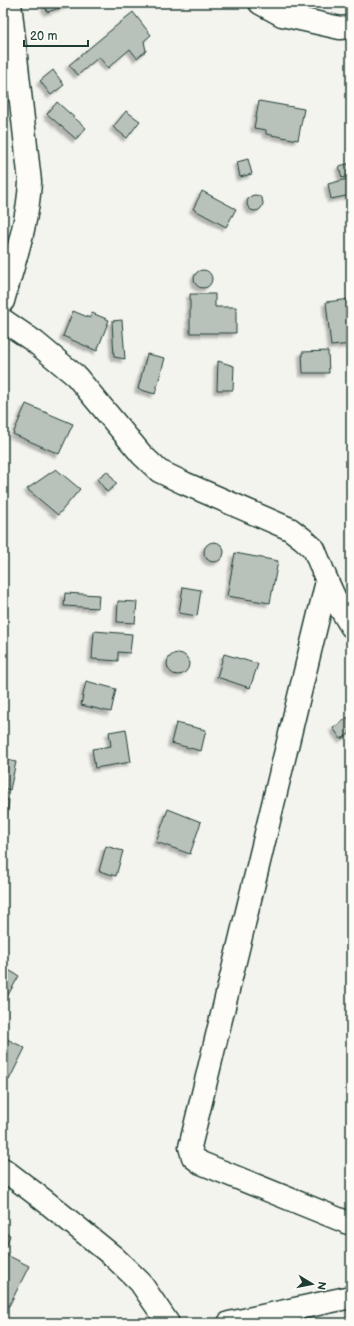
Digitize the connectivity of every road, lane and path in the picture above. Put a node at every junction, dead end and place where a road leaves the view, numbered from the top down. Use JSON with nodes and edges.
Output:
{"nodes":[{"id":1,"x":10,"y":3,"type":"edge"},
{"id":2,"x":260,"y":3,"type":"edge"},
{"id":3,"x":351,"y":27,"type":"edge"},
{"id":4,"x":3,"y":301,"type":"edge"},
{"id":5,"x":3,"y":320,"type":"edge"},
{"id":6,"x":327,"y":581,"type":"junction"},
{"id":7,"x":351,"y":626,"type":"edge"},
{"id":8,"x":3,"y":1169,"type":"edge"},
{"id":9,"x":28,"y":1188,"type":"junction"},
{"id":10,"x":3,"y":1190,"type":"edge"},
{"id":11,"x":351,"y":1224,"type":"edge"},
{"id":12,"x":351,"y":1297,"type":"edge"},
{"id":13,"x":168,"y":1323,"type":"edge"},
{"id":14,"x":229,"y":1323,"type":"edge"}],
"edges":[{"from":1,"to":4,"type":"street"},
{"from":2,"to":3,"type":"street"},
{"from":5,"to":6,"type":"street"},
{"from":6,"to":7,"type":"street"},
{"from":6,"to":11,"type":"street"},
{"from":8,"to":9,"type":"street"},
{"from":9,"to":10,"type":"street"},
{"from":9,"to":13,"type":"street"},
{"from":12,"to":14,"type":"street"}]}
